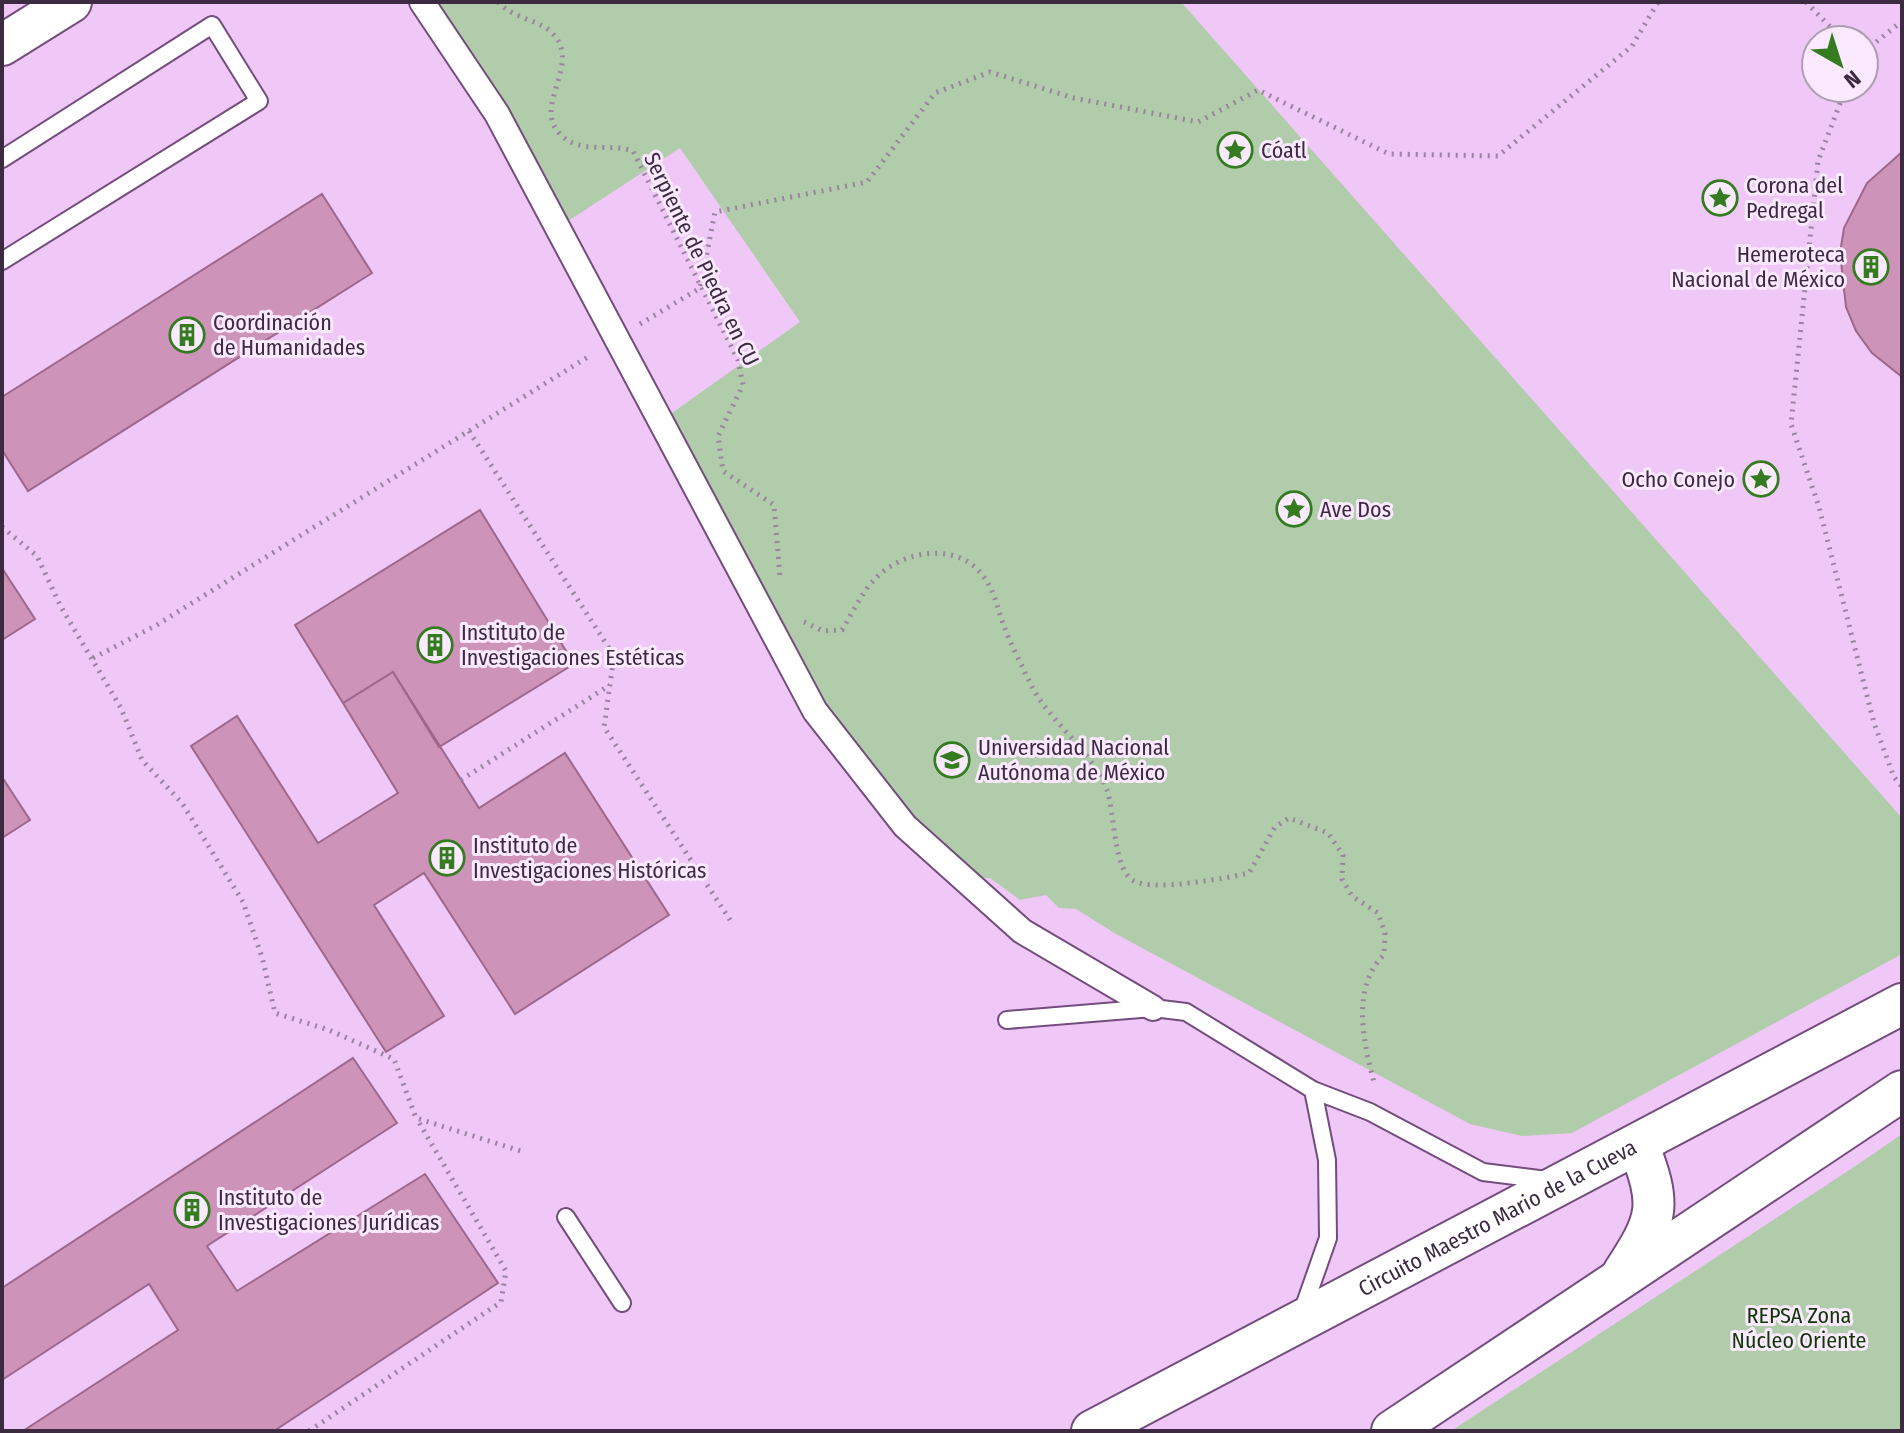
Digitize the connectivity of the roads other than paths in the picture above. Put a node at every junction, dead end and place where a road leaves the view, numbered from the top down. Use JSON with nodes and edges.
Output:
{"nodes":[{"id":1,"x":71,"y":2,"type":"edge"},
{"id":2,"x":422,"y":2,"type":"edge"},
{"id":3,"x":2,"y":45,"type":"edge"},
{"id":4,"x":2,"y":159,"type":"edge"},
{"id":5,"x":2,"y":261,"type":"edge"},
{"id":6,"x":1902,"y":1004,"type":"edge"},
{"id":7,"x":1153,"y":1008,"type":"junction"},
{"id":8,"x":1007,"y":1020,"type":"dead end"},
{"id":9,"x":1313,"y":1090,"type":"junction"},
{"id":10,"x":1902,"y":1091,"type":"edge"},
{"id":11,"x":1638,"y":1144,"type":"junction"},
{"id":12,"x":1560,"y":1182,"type":"junction"},
{"id":13,"x":566,"y":1217,"type":"dead end"},
{"id":14,"x":1614,"y":1286,"type":"junction"},
{"id":15,"x":622,"y":1303,"type":"dead end"},
{"id":16,"x":1298,"y":1324,"type":"junction"},
{"id":17,"x":1092,"y":1431,"type":"edge"},
{"id":18,"x":1392,"y":1431,"type":"edge"}],
"edges":[{"from":1,"to":3,"type":"street"},
{"from":2,"to":7,"type":"street"},
{"from":4,"to":5,"type":"lane"},
{"from":6,"to":11,"type":"street","name":"Circuito Maestro Mario de la Cueva"},
{"from":7,"to":8,"type":"lane"},
{"from":7,"to":9,"type":"lane"},
{"from":9,"to":12,"type":"lane"},
{"from":9,"to":16,"type":"lane"},
{"from":10,"to":14,"type":"street"},
{"from":11,"to":12,"type":"street","name":"Circuito Maestro Mario de la Cueva"},
{"from":11,"to":14,"type":"street"},
{"from":12,"to":16,"type":"street","name":"Circuito Maestro Mario de la Cueva"},
{"from":13,"to":15,"type":"lane"},
{"from":14,"to":18,"type":"street"},
{"from":16,"to":17,"type":"street","name":"Circuito Maestro Mario de la Cueva"}]}
